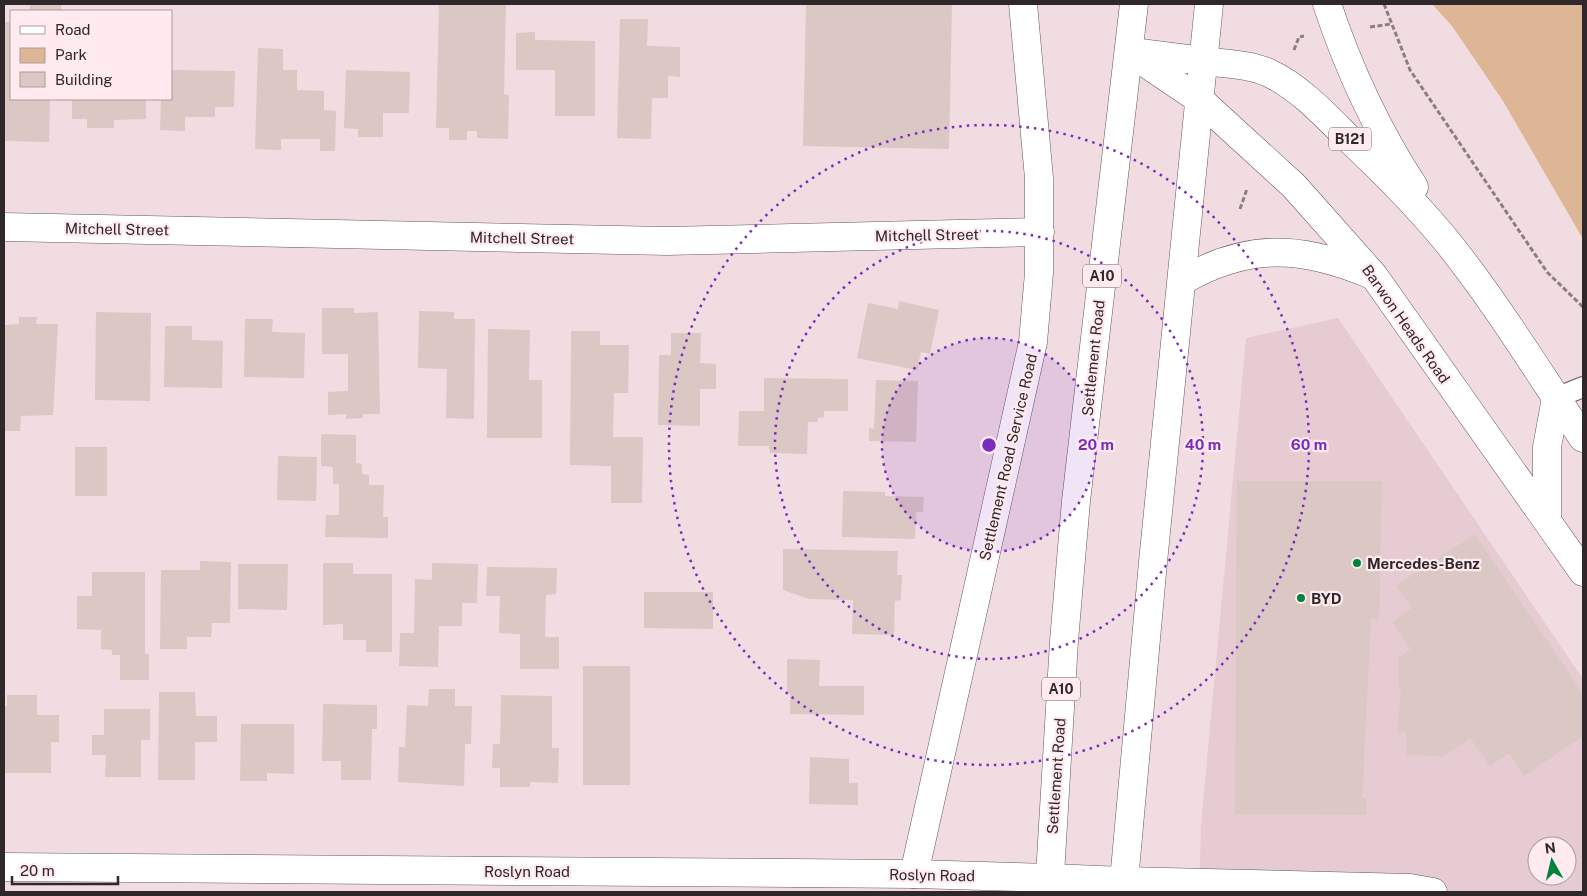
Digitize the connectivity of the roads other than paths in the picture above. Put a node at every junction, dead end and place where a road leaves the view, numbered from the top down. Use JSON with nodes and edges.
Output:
{"nodes":[{"id":1,"x":1024,"y":4,"type":"edge"},
{"id":2,"x":1134,"y":4,"type":"edge"},
{"id":3,"x":1208,"y":4,"type":"edge"},
{"id":4,"x":1328,"y":4,"type":"edge"},
{"id":5,"x":1128,"y":52,"type":"junction"},
{"id":6,"x":1202,"y":61,"type":"junction"},
{"id":7,"x":1200,"y":100,"type":"junction"},
{"id":8,"x":4,"y":227,"type":"edge"},
{"id":9,"x":1040,"y":232,"type":"junction"},
{"id":10,"x":1466,"y":267,"type":"junction"},
{"id":11,"x":1374,"y":276,"type":"junction"},
{"id":12,"x":1182,"y":281,"type":"junction"},
{"id":13,"x":1583,"y":387,"type":"edge"},
{"id":14,"x":1556,"y":398,"type":"junction"},
{"id":15,"x":1583,"y":438,"type":"edge"},
{"id":16,"x":1547,"y":520,"type":"junction"},
{"id":17,"x":1583,"y":572,"type":"edge"},
{"id":18,"x":4,"y":867,"type":"edge"},
{"id":19,"x":914,"y":874,"type":"junction"},
{"id":20,"x":883,"y":883,"type":"edge"},
{"id":21,"x":1049,"y":885,"type":"edge"},
{"id":22,"x":1123,"y":887,"type":"edge"},
{"id":23,"x":1434,"y":892,"type":"edge"}],
"edges":[{"from":1,"to":9,"type":"main road","name":"Settlement Road Service Road"},
{"from":2,"to":5,"type":"main road","name":"Settlement Road","number":"A10"},
{"from":3,"to":6,"type":"main road"},
{"from":4,"to":10,"type":"main road","number":"B121"},
{"from":5,"to":6,"type":"main road","number":"B121"},
{"from":5,"to":7,"type":"main road","name":"Barwon Heads Road"},
{"from":5,"to":21,"type":"main road","name":"Settlement Road","number":"A10"},
{"from":6,"to":7,"type":"main road"},
{"from":6,"to":10,"type":"main road","number":"B121"},
{"from":7,"to":11,"type":"main road","name":"Barwon Heads Road"},
{"from":7,"to":12,"type":"main road"},
{"from":8,"to":9,"type":"main road","name":"Mitchell Street"},
{"from":9,"to":19,"type":"main road","name":"Settlement Road Service Road"},
{"from":10,"to":14,"type":"main road","number":"B121"},
{"from":11,"to":12,"type":"main road"},
{"from":11,"to":16,"type":"main road","name":"Barwon Heads Road"},
{"from":12,"to":22,"type":"main road"},
{"from":13,"to":14,"type":"lane"},
{"from":14,"to":15,"type":"main road","number":"B121"},
{"from":14,"to":16,"type":"main road"},
{"from":16,"to":17,"type":"main road","name":"Barwon Heads Road"},
{"from":18,"to":20,"type":"main road","name":"Roslyn Road"},
{"from":19,"to":20,"type":"main road","name":"Roslyn Road"},
{"from":19,"to":21,"type":"main road","name":"Roslyn Road"},
{"from":21,"to":22,"type":"main road","name":"Roslyn Road"},
{"from":22,"to":23,"type":"main road"}]}
